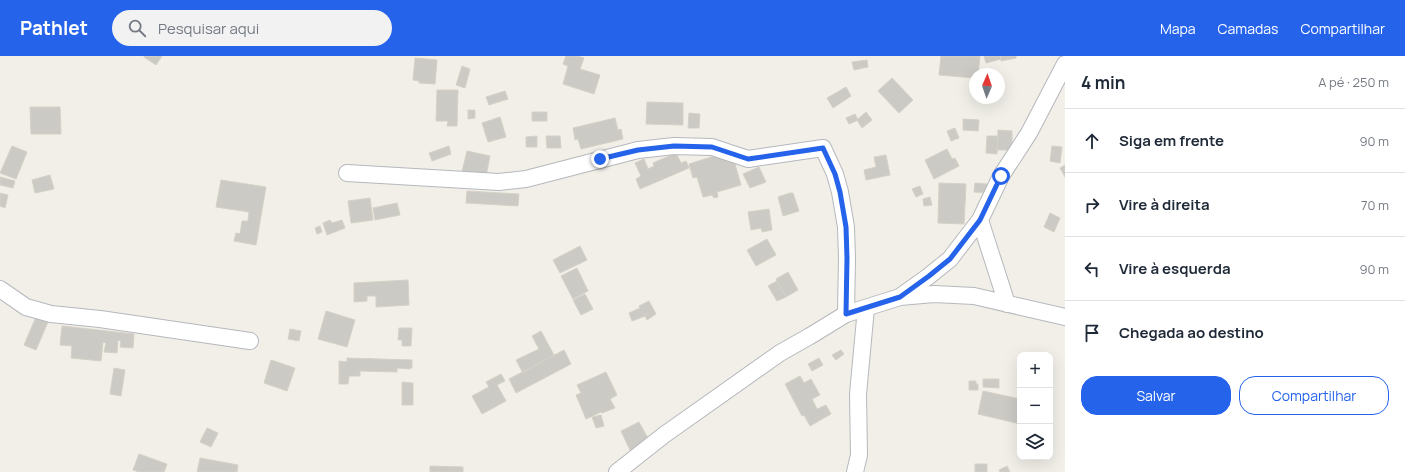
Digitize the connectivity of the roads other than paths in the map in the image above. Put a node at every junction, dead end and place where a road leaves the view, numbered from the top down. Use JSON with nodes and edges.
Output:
{"nodes":[{"id":1,"x":1065,"y":64,"type":"edge"},
{"id":2,"x":347,"y":173,"type":"dead end"},
{"id":3,"x":980,"y":220,"type":"junction"},
{"id":4,"x":0,"y":289,"type":"edge"},
{"id":5,"x":900,"y":297,"type":"junction"},
{"id":6,"x":1007,"y":304,"type":"junction"},
{"id":7,"x":866,"y":308,"type":"junction"},
{"id":8,"x":846,"y":314,"type":"junction"},
{"id":9,"x":1065,"y":317,"type":"edge"},
{"id":10,"x":250,"y":341,"type":"dead end"},
{"id":11,"x":617,"y":472,"type":"edge"},
{"id":12,"x":855,"y":472,"type":"edge"}],
"edges":[{"from":1,"to":3,"type":"street"},
{"from":2,"to":8,"type":"street"},
{"from":3,"to":5,"type":"street"},
{"from":3,"to":6,"type":"street"},
{"from":4,"to":10,"type":"street"},
{"from":5,"to":6,"type":"street"},
{"from":5,"to":7,"type":"street"},
{"from":6,"to":9,"type":"street"},
{"from":7,"to":8,"type":"street"},
{"from":7,"to":12,"type":"street"},
{"from":8,"to":11,"type":"street"}]}
